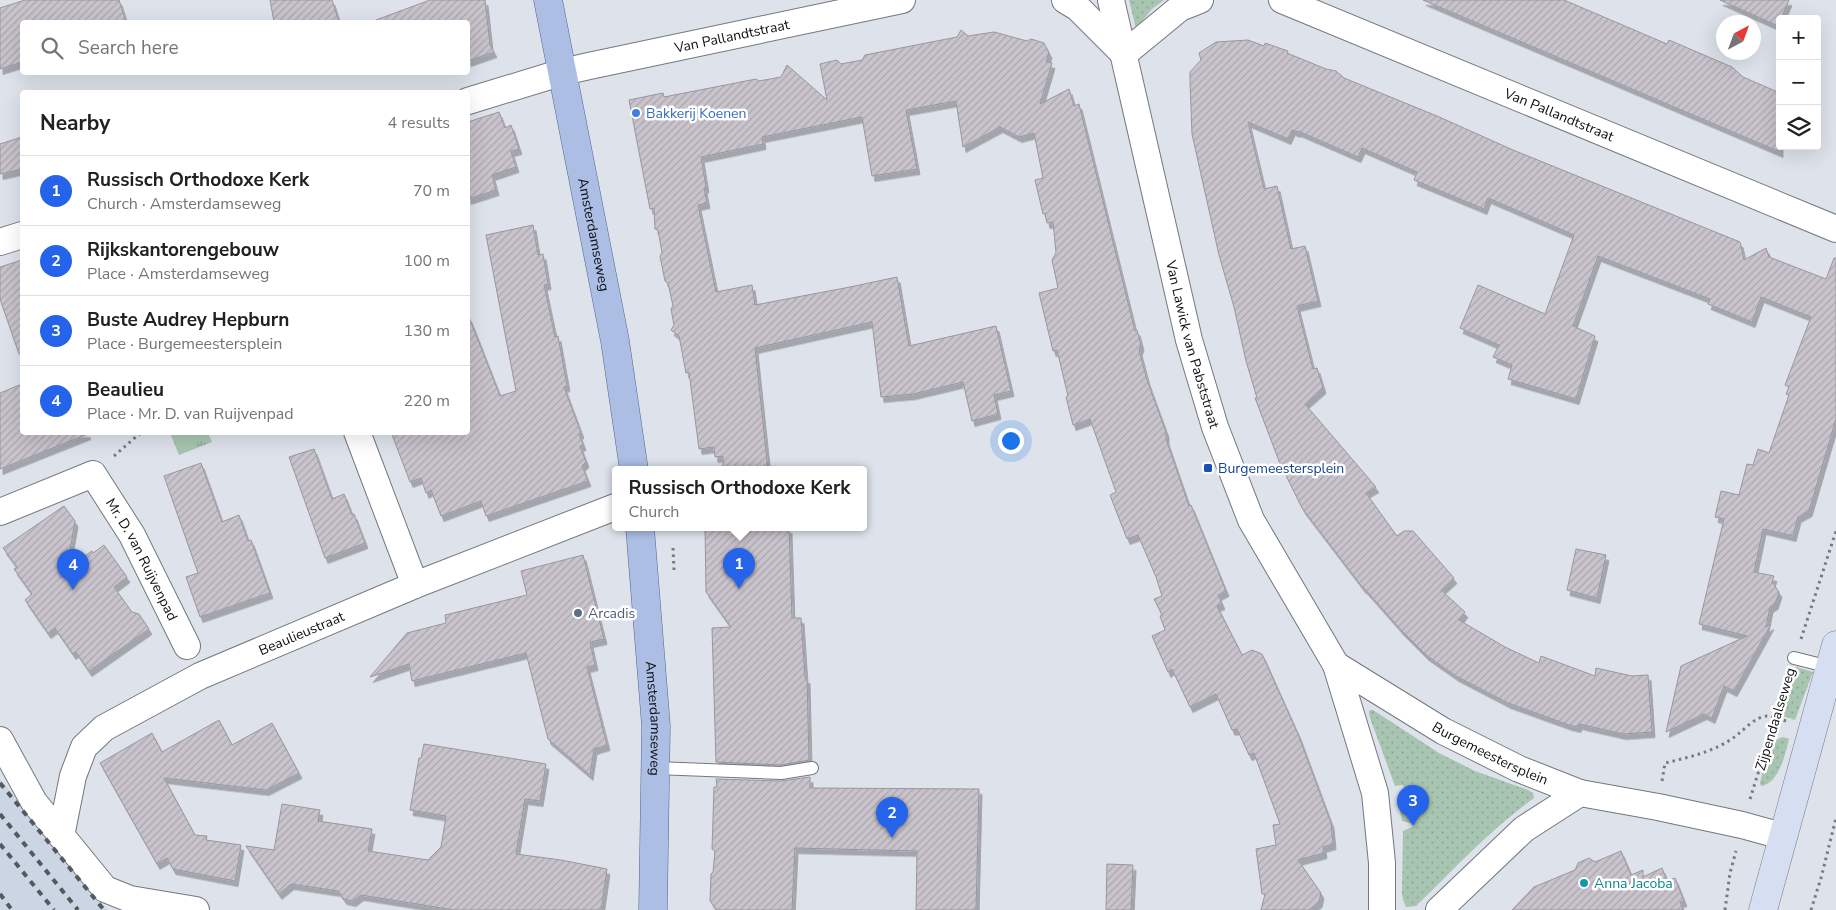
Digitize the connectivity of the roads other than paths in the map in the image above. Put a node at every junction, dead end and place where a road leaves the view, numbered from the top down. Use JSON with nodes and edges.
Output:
{"nodes":[{"id":1,"x":548,"y":0,"type":"edge"},
{"id":2,"x":902,"y":0,"type":"edge"},
{"id":3,"x":1065,"y":0,"type":"edge"},
{"id":4,"x":1111,"y":0,"type":"edge"},
{"id":5,"x":1200,"y":0,"type":"edge"},
{"id":6,"x":1282,"y":0,"type":"edge"},
{"id":7,"x":1124,"y":54,"type":"junction"},
{"id":8,"x":563,"y":72,"type":"junction"},
{"id":9,"x":470,"y":100,"type":"edge"},
{"id":10,"x":1836,"y":229,"type":"edge"},
{"id":11,"x":20,"y":236,"type":"edge"},
{"id":12,"x":0,"y":242,"type":"edge"},
{"id":13,"x":358,"y":435,"type":"edge"},
{"id":14,"x":633,"y":466,"type":"edge"},
{"id":15,"x":612,"y":508,"type":"edge"},
{"id":16,"x":0,"y":512,"type":"edge"},
{"id":17,"x":640,"y":531,"type":"edge"},
{"id":18,"x":415,"y":585,"type":"junction"},
{"id":19,"x":187,"y":646,"type":"dead end"},
{"id":20,"x":1833,"y":656,"type":"edge"},
{"id":21,"x":1794,"y":658,"type":"road end"},
{"id":22,"x":1336,"y":665,"type":"junction"},
{"id":23,"x":0,"y":740,"type":"edge"},
{"id":24,"x":656,"y":768,"type":"junction"},
{"id":25,"x":812,"y":768,"type":"dead end"},
{"id":26,"x":1580,"y":793,"type":"junction"},
{"id":27,"x":61,"y":836,"type":"junction"},
{"id":28,"x":1782,"y":836,"type":"junction"},
{"id":29,"x":196,"y":910,"type":"edge"},
{"id":30,"x":653,"y":910,"type":"edge"},
{"id":31,"x":1382,"y":910,"type":"edge"},
{"id":32,"x":1439,"y":910,"type":"edge"},
{"id":33,"x":1763,"y":910,"type":"edge"}],
"edges":[{"from":1,"to":8,"type":"main road","name":"Amsterdamseweg"},
{"from":2,"to":8,"type":"street","name":"Van Pallandtstraat"},
{"from":3,"to":7,"type":"street"},
{"from":4,"to":7,"type":"street","name":"Van Lawick van Pabststraat"},
{"from":5,"to":7,"type":"street"},
{"from":6,"to":10,"type":"street","name":"Van Pallandtstraat"},
{"from":7,"to":22,"type":"street","name":"Van Lawick van Pabststraat"},
{"from":8,"to":9,"type":"street","name":"Van Pallandtstraat"},
{"from":8,"to":14,"type":"main road","name":"Amsterdamseweg"},
{"from":11,"to":12,"type":"street"},
{"from":13,"to":18,"type":"street"},
{"from":15,"to":18,"type":"street","name":"Beaulieustraat"},
{"from":16,"to":19,"type":"street","name":"Mr. D. van Ruijvenpad"},
{"from":17,"to":24,"type":"main road","name":"Amsterdamseweg"},
{"from":18,"to":27,"type":"street","name":"Beaulieustraat"},
{"from":20,"to":21,"type":"lane"},
{"from":20,"to":28,"type":"main road"},
{"from":22,"to":26,"type":"street","name":"Burgemeestersplein"},
{"from":22,"to":31,"type":"street"},
{"from":23,"to":27,"type":"street"},
{"from":24,"to":25,"type":"lane"},
{"from":24,"to":30,"type":"main road","name":"Amsterdamseweg"},
{"from":26,"to":28,"type":"street","name":"Burgemeestersplein"},
{"from":26,"to":32,"type":"street"},
{"from":27,"to":29,"type":"street"},
{"from":28,"to":33,"type":"main road"}]}
